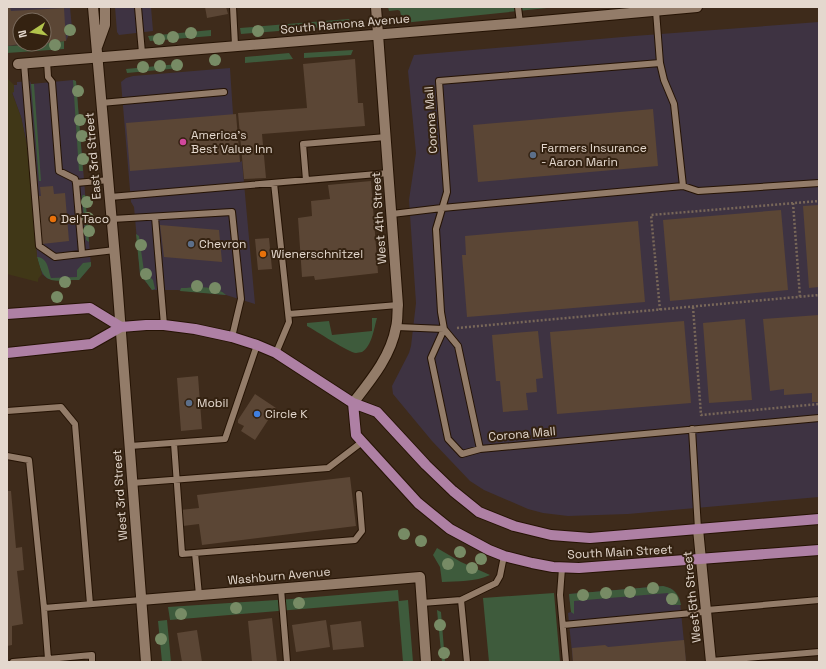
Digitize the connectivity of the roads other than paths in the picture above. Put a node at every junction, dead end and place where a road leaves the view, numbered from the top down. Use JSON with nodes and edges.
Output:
{"nodes":[{"id":1,"x":92,"y":7,"type":"edge"},
{"id":2,"x":105,"y":7,"type":"edge"},
{"id":3,"x":138,"y":7,"type":"edge"},
{"id":4,"x":232,"y":7,"type":"edge"},
{"id":5,"x":376,"y":7,"type":"edge"},
{"id":6,"x":518,"y":7,"type":"edge"},
{"id":7,"x":697,"y":7,"type":"edge"},
{"id":8,"x":656,"y":9,"type":"edge"},
{"id":9,"x":520,"y":23,"type":"junction"},
{"id":10,"x":379,"y":34,"type":"junction"},
{"id":11,"x":235,"y":45,"type":"junction"},
{"id":12,"x":97,"y":53,"type":"junction"},
{"id":13,"x":142,"y":53,"type":"junction"},
{"id":14,"x":47,"y":61,"type":"junction"},
{"id":15,"x":21,"y":63,"type":"joint"},
{"id":16,"x":660,"y":63,"type":"junction"},
{"id":17,"x":224,"y":92,"type":"dead end"},
{"id":18,"x":101,"y":103,"type":"junction"},
{"id":19,"x":386,"y":137,"type":"junction"},
{"id":20,"x":389,"y":173,"type":"junction"},
{"id":21,"x":109,"y":180,"type":"junction"},
{"id":22,"x":306,"y":180,"type":"junction"},
{"id":23,"x":76,"y":183,"type":"junction"},
{"id":24,"x":274,"y":183,"type":"junction"},
{"id":25,"x":819,"y":183,"type":"edge"},
{"id":26,"x":682,"y":186,"type":"junction"},
{"id":27,"x":110,"y":197,"type":"junction"},
{"id":28,"x":442,"y":208,"type":"junction"},
{"id":29,"x":392,"y":214,"type":"junction"},
{"id":30,"x":155,"y":217,"type":"junction"},
{"id":31,"x":112,"y":219,"type":"junction"},
{"id":32,"x":115,"y":250,"type":"junction"},
{"id":33,"x":82,"y":253,"type":"junction"},
{"id":34,"x":398,"y":305,"type":"junction"},
{"id":35,"x":7,"y":314,"type":"edge"},
{"id":36,"x":289,"y":314,"type":"junction"},
{"id":37,"x":164,"y":325,"type":"junction"},
{"id":38,"x":121,"y":327,"type":"junction"},
{"id":39,"x":396,"y":327,"type":"junction"},
{"id":40,"x":444,"y":329,"type":"junction"},
{"id":41,"x":232,"y":337,"type":"junction"},
{"id":42,"x":257,"y":345,"type":"junction"},
{"id":43,"x":7,"y":353,"type":"edge"},
{"id":44,"x":276,"y":353,"type":"junction"},
{"id":45,"x":353,"y":403,"type":"junction"},
{"id":46,"x":7,"y":411,"type":"edge"},
{"id":47,"x":819,"y":418,"type":"edge"},
{"id":48,"x":692,"y":429,"type":"junction"},
{"id":49,"x":362,"y":442,"type":"junction"},
{"id":50,"x":174,"y":443,"type":"junction"},
{"id":51,"x":130,"y":446,"type":"junction"},
{"id":52,"x":480,"y":449,"type":"junction"},
{"id":53,"x":7,"y":456,"type":"edge"},
{"id":54,"x":177,"y":480,"type":"junction"},
{"id":55,"x":132,"y":483,"type":"junction"},
{"id":56,"x":359,"y":494,"type":"dead end"},
{"id":57,"x":819,"y":519,"type":"edge"},
{"id":58,"x":698,"y":529,"type":"junction"},
{"id":59,"x":819,"y":550,"type":"edge"},
{"id":60,"x":195,"y":553,"type":"junction"},
{"id":61,"x":504,"y":556,"type":"junction"},
{"id":62,"x":700,"y":559,"type":"junction"},
{"id":63,"x":562,"y":568,"type":"junction"},
{"id":64,"x":281,"y":589,"type":"junction"},
{"id":65,"x":199,"y":596,"type":"junction"},
{"id":66,"x":141,"y":600,"type":"junction"},
{"id":67,"x":461,"y":600,"type":"junction"},
{"id":68,"x":819,"y":600,"type":"edge"},
{"id":69,"x":422,"y":603,"type":"junction"},
{"id":70,"x":90,"y":604,"type":"junction"},
{"id":71,"x":44,"y":608,"type":"junction"},
{"id":72,"x":706,"y":610,"type":"junction"},
{"id":73,"x":563,"y":625,"type":"junction"},
{"id":74,"x":819,"y":652,"type":"edge"},
{"id":75,"x":48,"y":659,"type":"junction"},
{"id":76,"x":13,"y":662,"type":"edge"},
{"id":77,"x":92,"y":662,"type":"edge"},
{"id":78,"x":146,"y":662,"type":"edge"},
{"id":79,"x":287,"y":662,"type":"edge"},
{"id":80,"x":426,"y":662,"type":"edge"},
{"id":81,"x":466,"y":662,"type":"edge"},
{"id":82,"x":566,"y":662,"type":"edge"},
{"id":83,"x":711,"y":662,"type":"edge"}],
"edges":[{"from":1,"to":12,"type":"street","name":"East 3rd Street"},
{"from":2,"to":12,"type":"street"},
{"from":3,"to":13,"type":"lane"},
{"from":4,"to":11,"type":"lane"},
{"from":5,"to":10,"type":"street","name":"West 4th Street"},
{"from":6,"to":9,"type":"lane"},
{"from":7,"to":8,"type":"street","name":"South Ramona Avenue"},
{"from":8,"to":9,"type":"street","name":"South Ramona Avenue"},
{"from":8,"to":16,"type":"lane"},
{"from":9,"to":10,"type":"street","name":"South Ramona Avenue"},
{"from":10,"to":11,"type":"street","name":"South Ramona Avenue"},
{"from":10,"to":19,"type":"street","name":"West 4th Street"},
{"from":11,"to":13,"type":"street","name":"South Ramona Avenue"},
{"from":12,"to":13,"type":"street","name":"South Ramona Avenue"},
{"from":12,"to":14,"type":"street","name":"South Ramona Avenue"},
{"from":12,"to":18,"type":"street","name":"East 3rd Street"},
{"from":14,"to":15,"type":"street","name":"South Ramona Avenue"},
{"from":14,"to":23,"type":"lane"},
{"from":15,"to":33,"type":"lane"},
{"from":16,"to":26,"type":"lane"},
{"from":16,"to":28,"type":"lane","name":"Corona Mall"},
{"from":17,"to":18,"type":"lane"},
{"from":18,"to":21,"type":"street","name":"East 3rd Street"},
{"from":19,"to":20,"type":"street","name":"West 4th Street"},
{"from":19,"to":22,"type":"lane"},
{"from":20,"to":22,"type":"lane"},
{"from":20,"to":29,"type":"street","name":"West 4th Street"},
{"from":21,"to":23,"type":"lane"},
{"from":21,"to":27,"type":"street","name":"East 3rd Street"},
{"from":22,"to":24,"type":"lane"},
{"from":23,"to":33,"type":"lane"},
{"from":24,"to":27,"type":"lane"},
{"from":24,"to":36,"type":"lane"},
{"from":25,"to":26,"type":"lane"},
{"from":26,"to":28,"type":"lane"},
{"from":27,"to":31,"type":"street","name":"East 3rd Street"},
{"from":28,"to":29,"type":"lane"},
{"from":28,"to":40,"type":"lane","name":"Corona Mall"},
{"from":29,"to":34,"type":"street","name":"West 4th Street"},
{"from":30,"to":31,"type":"lane"},
{"from":30,"to":37,"type":"lane"},
{"from":30,"to":41,"type":"lane"},
{"from":31,"to":32,"type":"street","name":"East 3rd Street"},
{"from":32,"to":33,"type":"lane"},
{"from":32,"to":38,"type":"street","name":"East 3rd Street"},
{"from":34,"to":36,"type":"lane"},
{"from":34,"to":39,"type":"street","name":"West 4th Street"},
{"from":35,"to":38,"type":"main road"},
{"from":36,"to":44,"type":"lane"},
{"from":37,"to":38,"type":"main road","name":"South Main Street"},
{"from":37,"to":41,"type":"main road","name":"South Main Street"},
{"from":38,"to":43,"type":"main road","name":"South Main Street"},
{"from":38,"to":51,"type":"street","name":"West 3rd Street"},
{"from":39,"to":40,"type":"lane"},
{"from":39,"to":45,"type":"street","name":"West 4th Street"},
{"from":40,"to":52,"type":"lane","name":"Corona Mall"},
{"from":40,"to":52,"type":"lane"},
{"from":41,"to":42,"type":"main road","name":"South Main Street"},
{"from":42,"to":44,"type":"main road","name":"South Main Street"},
{"from":42,"to":50,"type":"lane"},
{"from":44,"to":45,"type":"main road","name":"South Main Street"},
{"from":45,"to":49,"type":"main road","name":"South Main Street"},
{"from":45,"to":58,"type":"main road","name":"South Main Street"},
{"from":46,"to":70,"type":"lane"},
{"from":47,"to":48,"type":"lane","name":"Corona Mall"},
{"from":48,"to":52,"type":"lane","name":"Corona Mall"},
{"from":48,"to":58,"type":"lane"},
{"from":49,"to":54,"type":"lane"},
{"from":49,"to":61,"type":"main road","name":"South Main Street"},
{"from":50,"to":51,"type":"lane"},
{"from":50,"to":54,"type":"lane"},
{"from":51,"to":55,"type":"street","name":"West 3rd Street"},
{"from":53,"to":71,"type":"lane"},
{"from":54,"to":55,"type":"lane"},
{"from":54,"to":60,"type":"lane"},
{"from":55,"to":66,"type":"street","name":"West 3rd Street"},
{"from":56,"to":60,"type":"lane"},
{"from":57,"to":58,"type":"main road","name":"South Main Street"},
{"from":58,"to":62,"type":"street","name":"West 5th Street"},
{"from":59,"to":62,"type":"main road","name":"South Main Street"},
{"from":60,"to":65,"type":"lane"},
{"from":61,"to":63,"type":"main road","name":"South Main Street"},
{"from":61,"to":67,"type":"lane"},
{"from":62,"to":63,"type":"main road","name":"South Main Street"},
{"from":62,"to":72,"type":"street","name":"West 5th Street"},
{"from":63,"to":73,"type":"lane"},
{"from":64,"to":65,"type":"street","name":"Washburn Avenue"},
{"from":64,"to":69,"type":"street","name":"Washburn Avenue"},
{"from":64,"to":79,"type":"lane"},
{"from":65,"to":66,"type":"street","name":"Washburn Avenue"},
{"from":66,"to":70,"type":"lane"},
{"from":66,"to":78,"type":"street","name":"West 3rd Street"},
{"from":67,"to":69,"type":"lane"},
{"from":67,"to":81,"type":"lane"},
{"from":68,"to":72,"type":"lane"},
{"from":69,"to":80,"type":"street"},
{"from":70,"to":71,"type":"lane"},
{"from":71,"to":75,"type":"lane"},
{"from":72,"to":73,"type":"lane"},
{"from":72,"to":83,"type":"street","name":"West 5th Street"},
{"from":73,"to":82,"type":"lane"},
{"from":74,"to":83,"type":"lane"},
{"from":75,"to":76,"type":"lane"},
{"from":75,"to":77,"type":"lane"}]}
